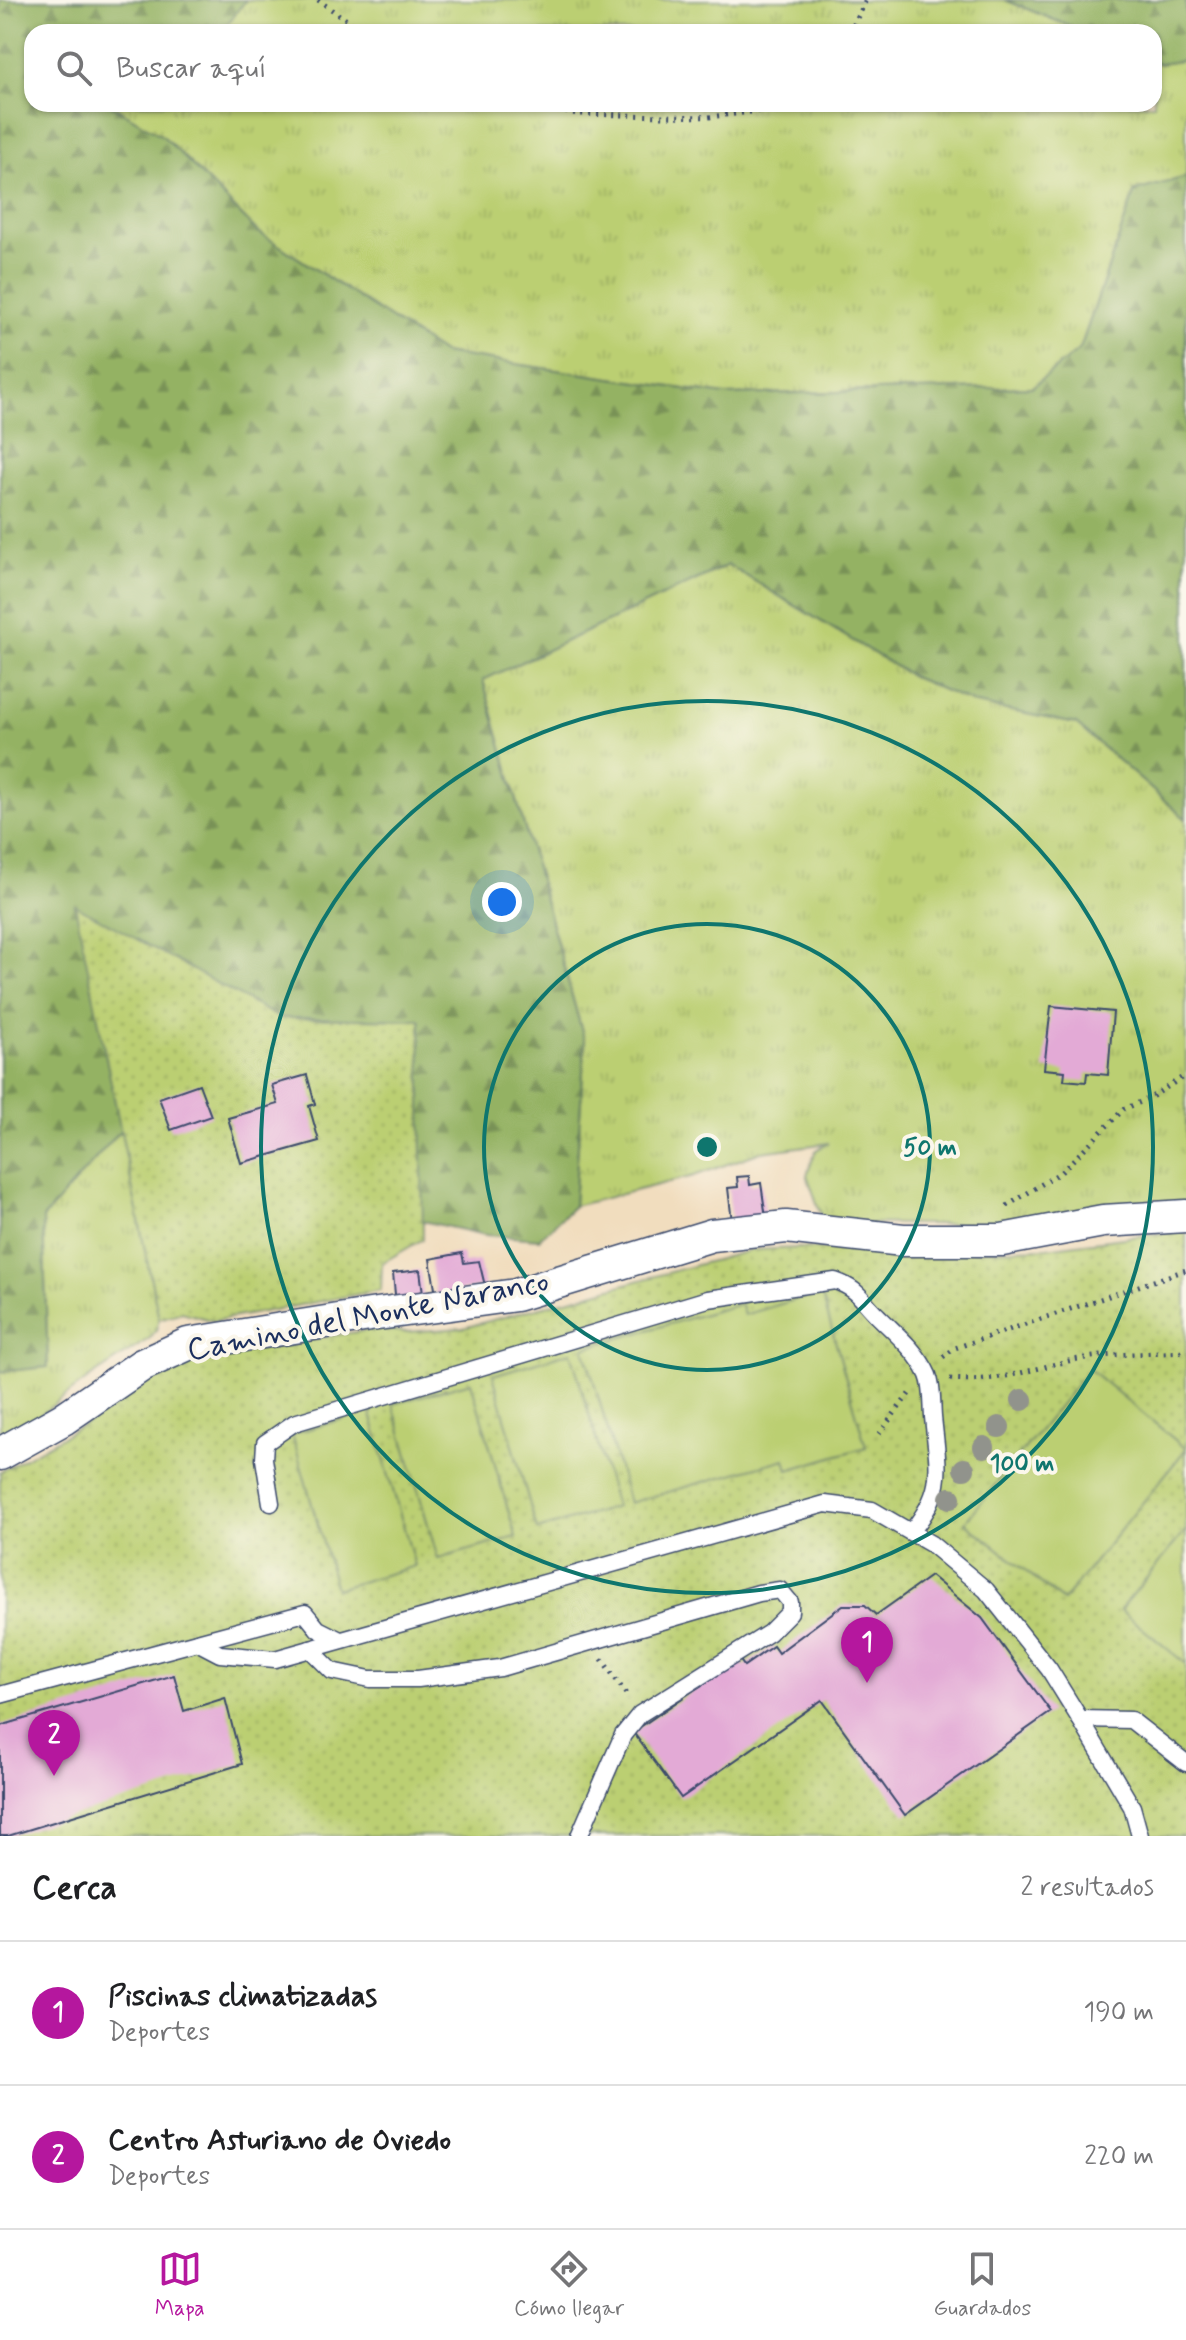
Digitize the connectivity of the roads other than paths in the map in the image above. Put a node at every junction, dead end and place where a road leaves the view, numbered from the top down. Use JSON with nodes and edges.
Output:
{"nodes":[{"id":1,"x":1186,"y":1216,"type":"edge"},
{"id":2,"x":0,"y":1454,"type":"edge"},
{"id":3,"x":271,"y":1503,"type":"dead end"},
{"id":4,"x":911,"y":1532,"type":"junction"},
{"id":5,"x":340,"y":1640,"type":"junction"},
{"id":6,"x":197,"y":1642,"type":"junction"},
{"id":7,"x":310,"y":1649,"type":"junction"},
{"id":8,"x":0,"y":1695,"type":"edge"},
{"id":9,"x":1080,"y":1719,"type":"junction"},
{"id":10,"x":1186,"y":1763,"type":"edge"},
{"id":11,"x":579,"y":1836,"type":"edge"},
{"id":12,"x":1140,"y":1836,"type":"edge"}],
"edges":[{"from":1,"to":2,"type":"street","name":"Camino del Monte Naranco"},
{"from":3,"to":4,"type":"lane"},
{"from":4,"to":5,"type":"lane"},
{"from":4,"to":9,"type":"lane"},
{"from":5,"to":6,"type":"lane"},
{"from":5,"to":7,"type":"lane"},
{"from":6,"to":7,"type":"lane"},
{"from":6,"to":8,"type":"lane"},
{"from":7,"to":11,"type":"lane"},
{"from":9,"to":10,"type":"lane"},
{"from":9,"to":12,"type":"lane"}]}
